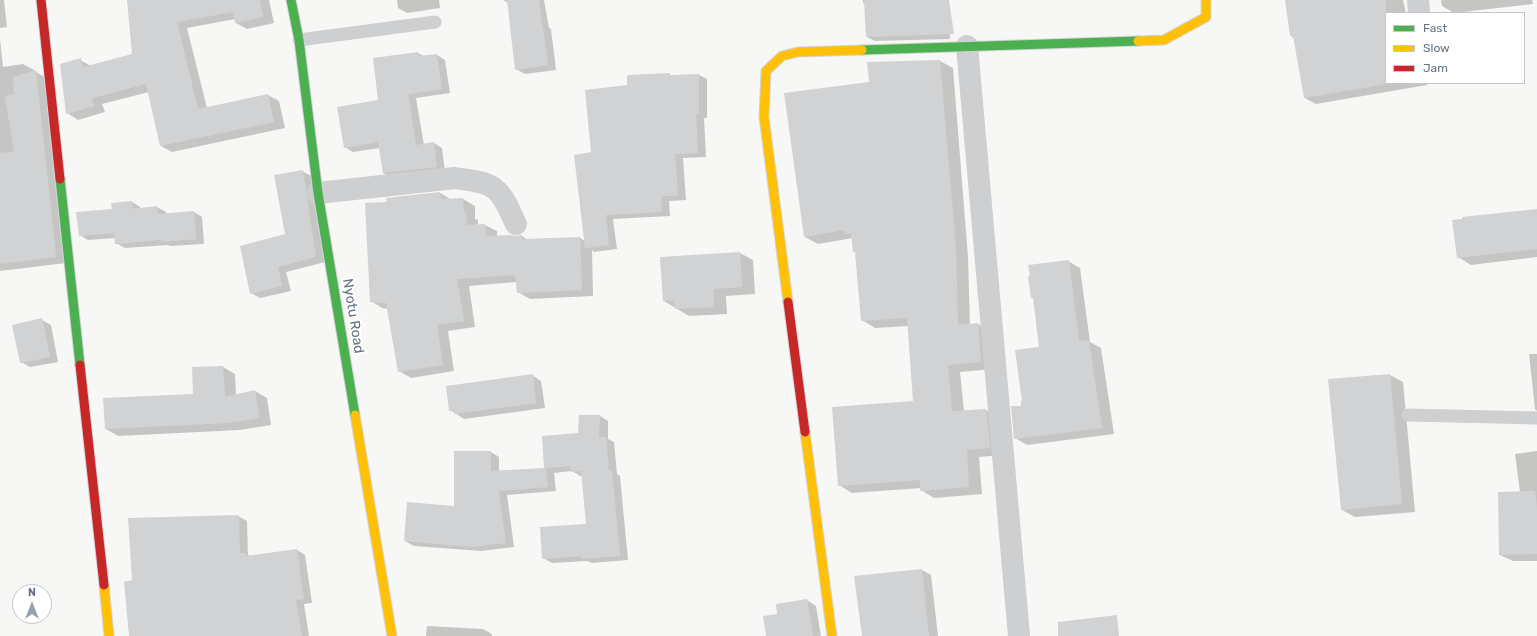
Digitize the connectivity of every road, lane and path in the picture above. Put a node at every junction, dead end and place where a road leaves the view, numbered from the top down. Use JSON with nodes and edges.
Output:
{"nodes":[{"id":1,"x":41,"y":0,"type":"edge"},
{"id":2,"x":291,"y":0,"type":"edge"},
{"id":3,"x":1206,"y":0,"type":"edge"},
{"id":4,"x":1418,"y":0,"type":"edge"},
{"id":5,"x":1419,"y":12,"type":"edge"},
{"id":6,"x":435,"y":22,"type":"dead end"},
{"id":7,"x":299,"y":40,"type":"junction"},
{"id":8,"x":967,"y":46,"type":"junction"},
{"id":9,"x":318,"y":194,"type":"junction"},
{"id":10,"x":516,"y":224,"type":"dead end"},
{"id":11,"x":1408,"y":414,"type":"dead end"},
{"id":12,"x":1537,"y":418,"type":"edge"},
{"id":13,"x":108,"y":636,"type":"edge"},
{"id":14,"x":392,"y":636,"type":"edge"},
{"id":15,"x":832,"y":636,"type":"edge"},
{"id":16,"x":1019,"y":636,"type":"edge"}],
"edges":[{"from":1,"to":13,"type":"street"},
{"from":2,"to":7,"type":"street","name":"Nyotu Road"},
{"from":3,"to":8,"type":"street"},
{"from":4,"to":5,"type":"street"},
{"from":6,"to":7,"type":"lane"},
{"from":7,"to":9,"type":"street","name":"Nyotu Road"},
{"from":8,"to":15,"type":"street"},
{"from":8,"to":16,"type":"street"},
{"from":9,"to":10,"type":"street"},
{"from":9,"to":14,"type":"street","name":"Nyotu Road"},
{"from":11,"to":12,"type":"lane"}]}
